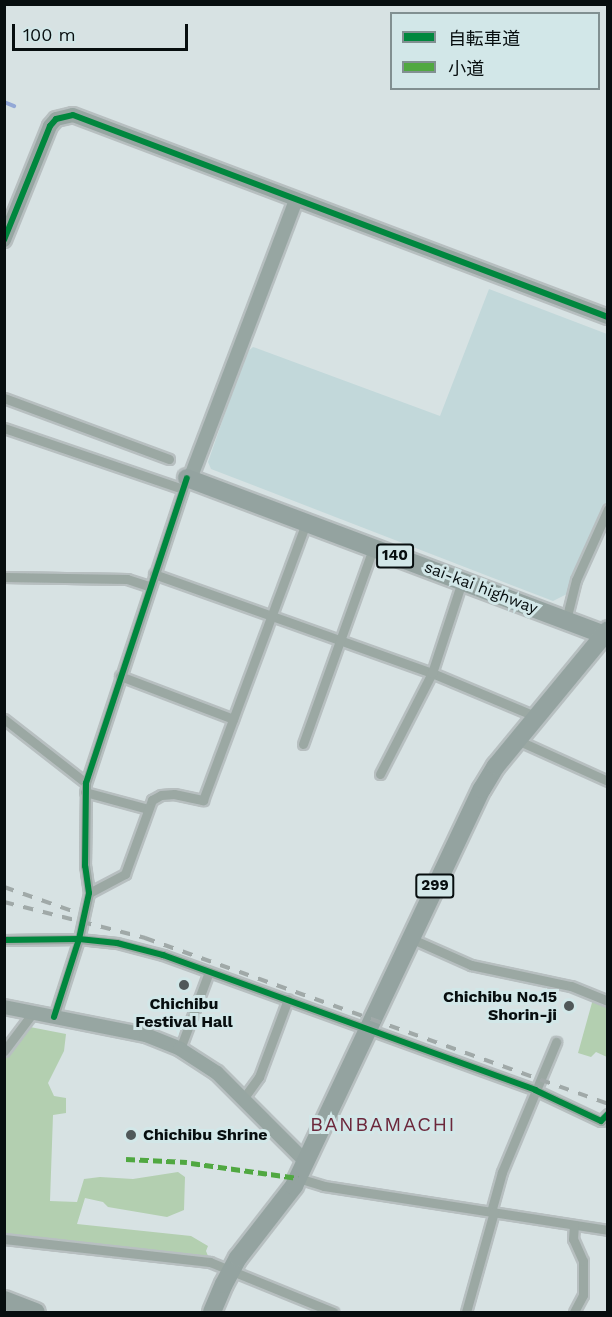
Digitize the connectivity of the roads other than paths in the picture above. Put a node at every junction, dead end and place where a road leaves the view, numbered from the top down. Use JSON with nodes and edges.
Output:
{"nodes":[{"id":1,"x":297,"y":200,"type":"junction"},
{"id":2,"x":4,"y":240,"type":"edge"},
{"id":3,"x":608,"y":317,"type":"edge"},
{"id":4,"x":4,"y":398,"type":"edge"},
{"id":5,"x":4,"y":428,"type":"edge"},
{"id":6,"x":170,"y":459,"type":"dead end"},
{"id":7,"x":186,"y":482,"type":"junction"},
{"id":8,"x":608,"y":509,"type":"edge"},
{"id":9,"x":306,"y":522,"type":"junction"},
{"id":10,"x":373,"y":548,"type":"junction"},
{"id":11,"x":154,"y":574,"type":"junction"},
{"id":12,"x":4,"y":577,"type":"edge"},
{"id":13,"x":462,"y":581,"type":"junction"},
{"id":14,"x":149,"y":586,"type":"junction"},
{"id":15,"x":270,"y":616,"type":"junction"},
{"id":16,"x":566,"y":620,"type":"junction"},
{"id":17,"x":606,"y":633,"type":"edge"},
{"id":18,"x":339,"y":641,"type":"junction"},
{"id":19,"x":432,"y":673,"type":"junction"},
{"id":20,"x":120,"y":676,"type":"junction"},
{"id":21,"x":537,"y":717,"type":"junction"},
{"id":22,"x":4,"y":719,"type":"edge"},
{"id":23,"x":233,"y":719,"type":"junction"},
{"id":24,"x":517,"y":740,"type":"junction"},
{"id":25,"x":303,"y":744,"type":"dead end"},
{"id":26,"x":380,"y":774,"type":"dead end"},
{"id":27,"x":608,"y":781,"type":"edge"},
{"id":28,"x":85,"y":787,"type":"junction"},
{"id":29,"x":148,"y":809,"type":"junction"},
{"id":30,"x":88,"y":893,"type":"junction"},
{"id":31,"x":410,"y":938,"type":"junction"},
{"id":32,"x":78,"y":939,"type":"junction"},
{"id":33,"x":4,"y":940,"type":"edge"},
{"id":34,"x":209,"y":972,"type":"junction"},
{"id":35,"x":288,"y":999,"type":"junction"},
{"id":36,"x":608,"y":1001,"type":"edge"},
{"id":37,"x":4,"y":1007,"type":"edge"},
{"id":38,"x":32,"y":1014,"type":"junction"},
{"id":39,"x":54,"y":1017,"type":"junction"},
{"id":40,"x":369,"y":1028,"type":"junction"},
{"id":41,"x":556,"y":1042,"type":"dead end"},
{"id":42,"x":180,"y":1049,"type":"junction"},
{"id":43,"x":4,"y":1052,"type":"edge"},
{"id":44,"x":535,"y":1090,"type":"junction"},
{"id":45,"x":243,"y":1099,"type":"junction"},
{"id":46,"x":608,"y":1114,"type":"edge"},
{"id":47,"x":302,"y":1170,"type":"junction"},
{"id":48,"x":493,"y":1212,"type":"junction"},
{"id":49,"x":574,"y":1225,"type":"junction"},
{"id":50,"x":608,"y":1230,"type":"edge"},
{"id":51,"x":4,"y":1239,"type":"edge"},
{"id":52,"x":230,"y":1272,"type":"junction"},
{"id":53,"x":4,"y":1300,"type":"edge"},
{"id":54,"x":32,"y":1312,"type":"edge"},
{"id":55,"x":212,"y":1312,"type":"edge"},
{"id":56,"x":333,"y":1312,"type":"edge"},
{"id":57,"x":466,"y":1312,"type":"edge"},
{"id":58,"x":574,"y":1312,"type":"edge"}],
"edges":[{"from":1,"to":2,"type":"street"},
{"from":1,"to":3,"type":"street"},
{"from":1,"to":7,"type":"street"},
{"from":4,"to":6,"type":"street"},
{"from":5,"to":7,"type":"street"},
{"from":7,"to":9,"type":"highway","name":"sai-kai highway","number":"140"},
{"from":7,"to":11,"type":"street"},
{"from":8,"to":16,"type":"street"},
{"from":9,"to":10,"type":"highway","name":"sai-kai highway","number":"140"},
{"from":9,"to":15,"type":"street"},
{"from":10,"to":13,"type":"highway","name":"sai-kai highway","number":"140"},
{"from":10,"to":18,"type":"street"},
{"from":11,"to":14,"type":"street"},
{"from":11,"to":15,"type":"street"},
{"from":12,"to":14,"type":"street"},
{"from":13,"to":16,"type":"highway","name":"sai-kai highway","number":"140"},
{"from":13,"to":19,"type":"street"},
{"from":14,"to":20,"type":"street"},
{"from":15,"to":18,"type":"street"},
{"from":15,"to":23,"type":"street"},
{"from":16,"to":17,"type":"highway","name":"sai-kai highway","number":"140"},
{"from":17,"to":21,"type":"highway","number":"299"},
{"from":18,"to":19,"type":"street"},
{"from":18,"to":25,"type":"street"},
{"from":19,"to":21,"type":"street"},
{"from":19,"to":26,"type":"street"},
{"from":20,"to":23,"type":"street"},
{"from":20,"to":28,"type":"street"},
{"from":21,"to":24,"type":"highway","number":"299"},
{"from":22,"to":28,"type":"street"},
{"from":23,"to":29,"type":"street"},
{"from":24,"to":27,"type":"street"},
{"from":24,"to":31,"type":"highway","number":"299"},
{"from":28,"to":29,"type":"street"},
{"from":28,"to":30,"type":"street"},
{"from":29,"to":30,"type":"street"},
{"from":30,"to":32,"type":"street"},
{"from":31,"to":36,"type":"street"},
{"from":31,"to":40,"type":"highway","number":"299"},
{"from":32,"to":33,"type":"street"},
{"from":32,"to":34,"type":"street"},
{"from":32,"to":39,"type":"street"},
{"from":34,"to":35,"type":"street"},
{"from":34,"to":42,"type":"street"},
{"from":35,"to":40,"type":"street"},
{"from":35,"to":45,"type":"street"},
{"from":37,"to":38,"type":"street"},
{"from":38,"to":39,"type":"street"},
{"from":38,"to":43,"type":"street"},
{"from":39,"to":42,"type":"street"},
{"from":40,"to":44,"type":"street"},
{"from":40,"to":47,"type":"highway","number":"299"},
{"from":41,"to":44,"type":"street"},
{"from":42,"to":45,"type":"street"},
{"from":44,"to":46,"type":"street"},
{"from":44,"to":48,"type":"street"},
{"from":45,"to":47,"type":"street"},
{"from":47,"to":48,"type":"street"},
{"from":47,"to":52,"type":"highway","number":"299"},
{"from":48,"to":49,"type":"street"},
{"from":48,"to":57,"type":"street"},
{"from":49,"to":50,"type":"street"},
{"from":49,"to":58,"type":"street"},
{"from":51,"to":52,"type":"street"},
{"from":52,"to":55,"type":"highway","number":"299"},
{"from":52,"to":56,"type":"street"},
{"from":53,"to":54,"type":"highway"}]}
